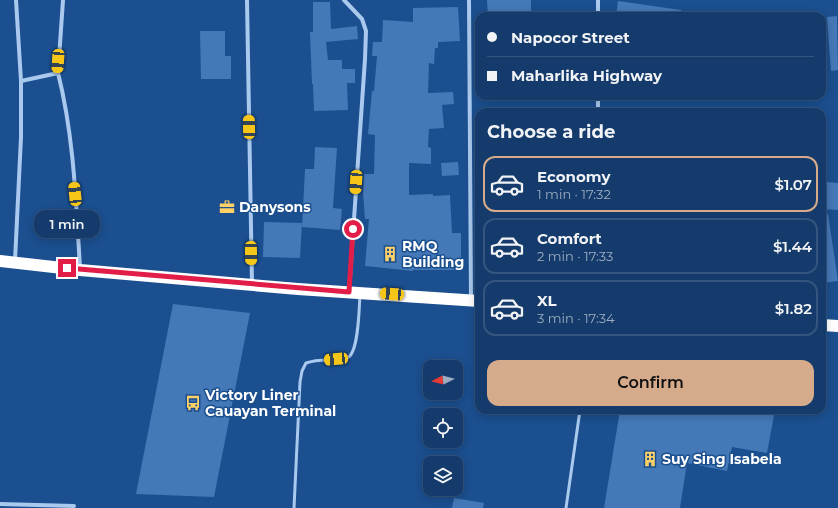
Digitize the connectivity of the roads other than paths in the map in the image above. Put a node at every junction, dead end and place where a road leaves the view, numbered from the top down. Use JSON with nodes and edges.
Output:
{"nodes":[{"id":1,"x":16,"y":0,"type":"edge"},
{"id":2,"x":63,"y":0,"type":"edge"},
{"id":3,"x":247,"y":0,"type":"edge"},
{"id":4,"x":344,"y":0,"type":"edge"},
{"id":5,"x":469,"y":0,"type":"edge"},
{"id":6,"x":598,"y":0,"type":"edge"},
{"id":7,"x":598,"y":12,"type":"edge"},
{"id":8,"x":58,"y":73,"type":"junction"},
{"id":9,"x":21,"y":81,"type":"junction"},
{"id":10,"x":0,"y":261,"type":"edge"},
{"id":11,"x":15,"y":262,"type":"junction"},
{"id":12,"x":80,"y":270,"type":"junction"},
{"id":13,"x":252,"y":285,"type":"junction"},
{"id":14,"x":354,"y":292,"type":"junction"},
{"id":15,"x":475,"y":300,"type":"edge"},
{"id":16,"x":826,"y":325,"type":"edge"},
{"id":17,"x":838,"y":326,"type":"edge"},
{"id":18,"x":579,"y":414,"type":"edge"},
{"id":19,"x":0,"y":504,"type":"edge"},
{"id":20,"x":74,"y":506,"type":"dead end"},
{"id":21,"x":294,"y":508,"type":"edge"},
{"id":22,"x":566,"y":508,"type":"edge"}],
"edges":[{"from":1,"to":9,"type":"street"},
{"from":2,"to":8,"type":"street"},
{"from":3,"to":13,"type":"street"},
{"from":4,"to":14,"type":"street"},
{"from":5,"to":15,"type":"street"},
{"from":6,"to":7,"type":"street"},
{"from":8,"to":9,"type":"street"},
{"from":8,"to":12,"type":"street"},
{"from":9,"to":11,"type":"street"},
{"from":10,"to":11,"type":"highway"},
{"from":11,"to":12,"type":"highway"},
{"from":12,"to":13,"type":"highway"},
{"from":13,"to":14,"type":"highway"},
{"from":14,"to":15,"type":"highway"},
{"from":14,"to":21,"type":"lane"},
{"from":16,"to":17,"type":"highway"},
{"from":18,"to":22,"type":"lane"},
{"from":19,"to":20,"type":"street"}]}
